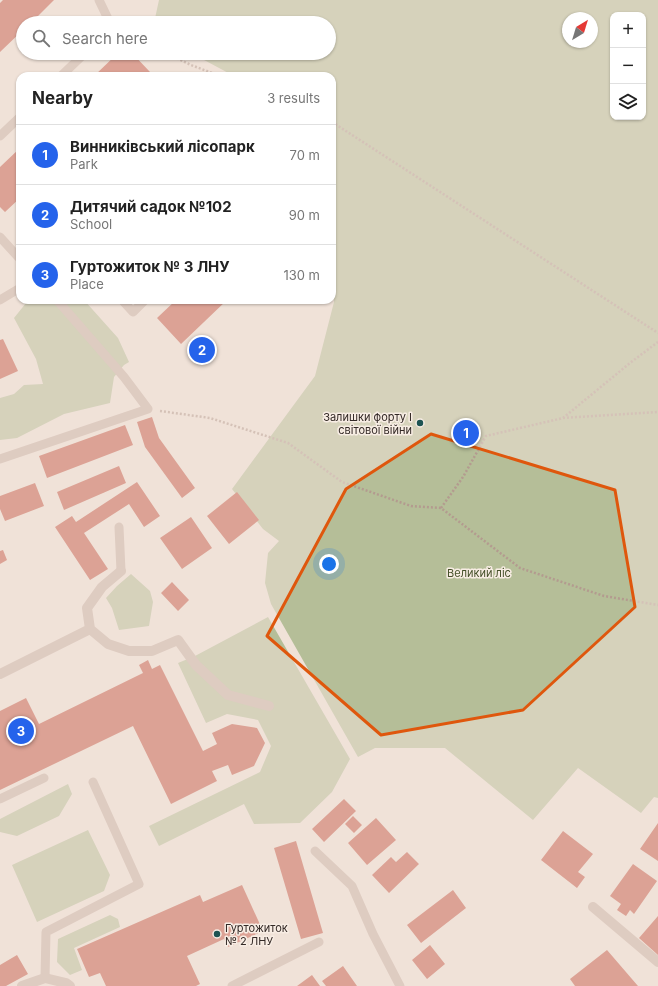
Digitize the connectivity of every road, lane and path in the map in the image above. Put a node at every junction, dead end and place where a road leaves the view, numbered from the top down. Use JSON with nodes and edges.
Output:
{"nodes":[{"id":1,"x":99,"y":0,"type":"edge"},
{"id":2,"x":107,"y":16,"type":"edge"},
{"id":3,"x":78,"y":60,"type":"edge"},
{"id":4,"x":181,"y":60,"type":"edge"},
{"id":5,"x":65,"y":72,"type":"edge"},
{"id":6,"x":209,"y":72,"type":"edge"},
{"id":7,"x":16,"y":121,"type":"edge"},
{"id":8,"x":336,"y":125,"type":"edge"},
{"id":9,"x":0,"y":136,"type":"edge"},
{"id":10,"x":0,"y":237,"type":"edge"},
{"id":11,"x":16,"y":255,"type":"edge"},
{"id":12,"x":16,"y":290,"type":"edge"},
{"id":13,"x":0,"y":300,"type":"edge"},
{"id":14,"x":60,"y":304,"type":"edge"},
{"id":15,"x":126,"y":304,"type":"edge"},
{"id":16,"x":142,"y":304,"type":"edge"},
{"id":17,"x":658,"y":333,"type":"edge"},
{"id":18,"x":658,"y":342,"type":"edge"},
{"id":19,"x":148,"y":410,"type":"junction"},
{"id":20,"x":658,"y":412,"type":"edge"},
{"id":21,"x":563,"y":418,"type":"junction"},
{"id":22,"x":0,"y":459,"type":"edge"},
{"id":23,"x":442,"y":508,"type":"junction"},
{"id":24,"x":119,"y":527,"type":"dead end"},
{"id":25,"x":121,"y":571,"type":"joint"},
{"id":26,"x":658,"y":605,"type":"edge"},
{"id":27,"x":90,"y":629,"type":"junction"},
{"id":28,"x":0,"y":674,"type":"edge"},
{"id":29,"x":269,"y":706,"type":"dead end"},
{"id":30,"x":44,"y":778,"type":"dead end"},
{"id":31,"x":92,"y":782,"type":"dead end"},
{"id":32,"x":0,"y":799,"type":"edge"},
{"id":33,"x":315,"y":851,"type":"dead end"},
{"id":34,"x":592,"y":907,"type":"dead end"},
{"id":35,"x":319,"y":942,"type":"dead end"},
{"id":36,"x":658,"y":962,"type":"edge"},
{"id":37,"x":45,"y":978,"type":"junction"},
{"id":38,"x":22,"y":986,"type":"edge"},
{"id":39,"x":70,"y":986,"type":"edge"},
{"id":40,"x":232,"y":986,"type":"edge"},
{"id":41,"x":400,"y":986,"type":"edge"}],
"edges":[{"from":1,"to":2,"type":"lane"},
{"from":3,"to":5,"type":"lane"},
{"from":4,"to":6,"type":"path"},
{"from":7,"to":9,"type":"lane"},
{"from":8,"to":17,"type":"path"},
{"from":10,"to":11,"type":"lane"},
{"from":12,"to":13,"type":"lane"},
{"from":14,"to":19,"type":"lane"},
{"from":15,"to":16,"type":"lane"},
{"from":18,"to":21,"type":"path"},
{"from":19,"to":22,"type":"lane"},
{"from":19,"to":23,"type":"path"},
{"from":20,"to":21,"type":"path"},
{"from":21,"to":23,"type":"path"},
{"from":23,"to":26,"type":"path"},
{"from":24,"to":25,"type":"lane"},
{"from":25,"to":27,"type":"street"},
{"from":27,"to":28,"type":"street"},
{"from":27,"to":29,"type":"street"},
{"from":30,"to":32,"type":"lane"},
{"from":31,"to":37,"type":"lane"},
{"from":33,"to":41,"type":"lane"},
{"from":34,"to":36,"type":"street"},
{"from":35,"to":40,"type":"lane"},
{"from":37,"to":38,"type":"street"},
{"from":37,"to":39,"type":"street"}]}
